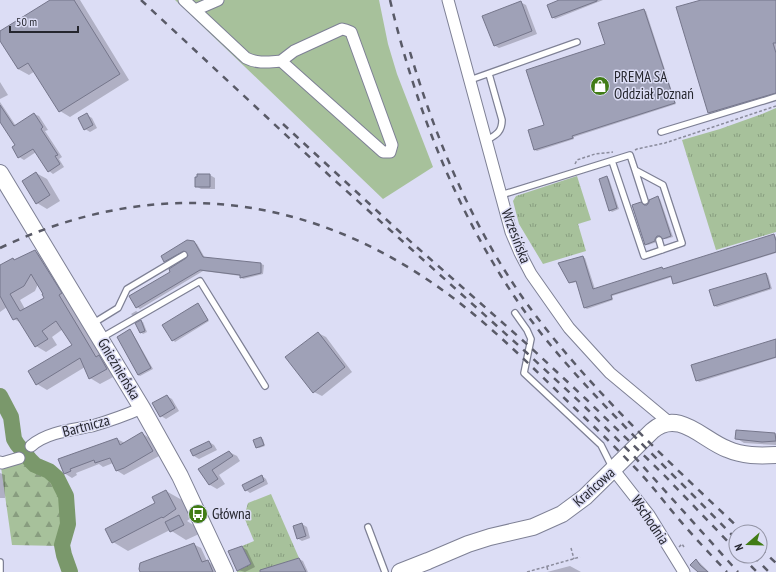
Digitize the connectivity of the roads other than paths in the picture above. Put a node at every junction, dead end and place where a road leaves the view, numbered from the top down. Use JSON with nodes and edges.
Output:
{"nodes":[{"id":1,"x":184,"y":0,"type":"edge"},
{"id":2,"x":218,"y":0,"type":"edge"},
{"id":3,"x":448,"y":0,"type":"edge"},
{"id":4,"x":195,"y":10,"type":"junction"},
{"id":5,"x":576,"y":42,"type":"dead end"},
{"id":6,"x":281,"y":61,"type":"junction"},
{"id":7,"x":488,"y":74,"type":"junction"},
{"id":8,"x":470,"y":80,"type":"junction"},
{"id":9,"x":776,"y":97,"type":"edge"},
{"id":10,"x":661,"y":132,"type":"dead end"},
{"id":11,"x":487,"y":140,"type":"junction"},
{"id":12,"x":612,"y":161,"type":"junction"},
{"id":13,"x":635,"y":170,"type":"junction"},
{"id":14,"x":0,"y":173,"type":"edge"},
{"id":15,"x":501,"y":196,"type":"junction"},
{"id":16,"x":645,"y":201,"type":"dead end"},
{"id":17,"x":658,"y":240,"type":"dead end"},
{"id":18,"x":662,"y":250,"type":"junction"},
{"id":19,"x":184,"y":255,"type":"dead end"},
{"id":20,"x":515,"y":313,"type":"dead end"},
{"id":21,"x":92,"y":324,"type":"junction"},
{"id":22,"x":101,"y":339,"type":"junction"},
{"id":23,"x":265,"y":386,"type":"dead end"},
{"id":24,"x":142,"y":408,"type":"junction"},
{"id":25,"x":670,"y":422,"type":"junction"},
{"id":26,"x":31,"y":446,"type":"dead end"},
{"id":27,"x":776,"y":455,"type":"edge"},
{"id":28,"x":19,"y":458,"type":"dead end"},
{"id":29,"x":0,"y":462,"type":"edge"},
{"id":30,"x":613,"y":469,"type":"junction"},
{"id":31,"x":368,"y":527,"type":"dead end"},
{"id":32,"x":0,"y":562,"type":"edge"},
{"id":33,"x":427,"y":567,"type":"edge"},
{"id":34,"x":0,"y":572,"type":"edge"},
{"id":35,"x":224,"y":572,"type":"edge"},
{"id":36,"x":385,"y":572,"type":"edge"},
{"id":37,"x":400,"y":572,"type":"edge"},
{"id":38,"x":684,"y":572,"type":"edge"}],
"edges":[{"from":1,"to":4,"type":"street"},
{"from":2,"to":4,"type":"street"},
{"from":3,"to":8,"type":"street","name":"Wrzesińska"},
{"from":4,"to":6,"type":"street"},
{"from":5,"to":7,"type":"lane"},
{"from":6,"to":6,"type":"street"},
{"from":7,"to":8,"type":"lane"},
{"from":7,"to":11,"type":"lane"},
{"from":8,"to":11,"type":"street","name":"Wrzesińska"},
{"from":9,"to":10,"type":"lane"},
{"from":11,"to":15,"type":"street","name":"Wrzesińska"},
{"from":12,"to":13,"type":"lane"},
{"from":12,"to":15,"type":"lane"},
{"from":12,"to":18,"type":"lane"},
{"from":13,"to":16,"type":"lane"},
{"from":13,"to":18,"type":"lane"},
{"from":14,"to":21,"type":"street","name":"Gnieźnieńska"},
{"from":15,"to":25,"type":"street","name":"Wrzesińska"},
{"from":17,"to":18,"type":"lane"},
{"from":19,"to":21,"type":"lane"},
{"from":20,"to":30,"type":"lane"},
{"from":21,"to":22,"type":"street","name":"Gnieźnieńska"},
{"from":22,"to":23,"type":"lane"},
{"from":22,"to":24,"type":"street","name":"Gnieźnieńska"},
{"from":24,"to":26,"type":"street","name":"Bartnicza"},
{"from":24,"to":35,"type":"street","name":"Gnieźnieńska"},
{"from":25,"to":27,"type":"street"},
{"from":25,"to":30,"type":"street","name":"Krańcowa"},
{"from":28,"to":29,"type":"street"},
{"from":30,"to":33,"type":"street","name":"Krańcowa"},
{"from":30,"to":38,"type":"street","name":"Wschodnia"},
{"from":31,"to":36,"type":"lane"},
{"from":32,"to":34,"type":"lane"},
{"from":33,"to":37,"type":"street","name":"Krańcowa"}]}
